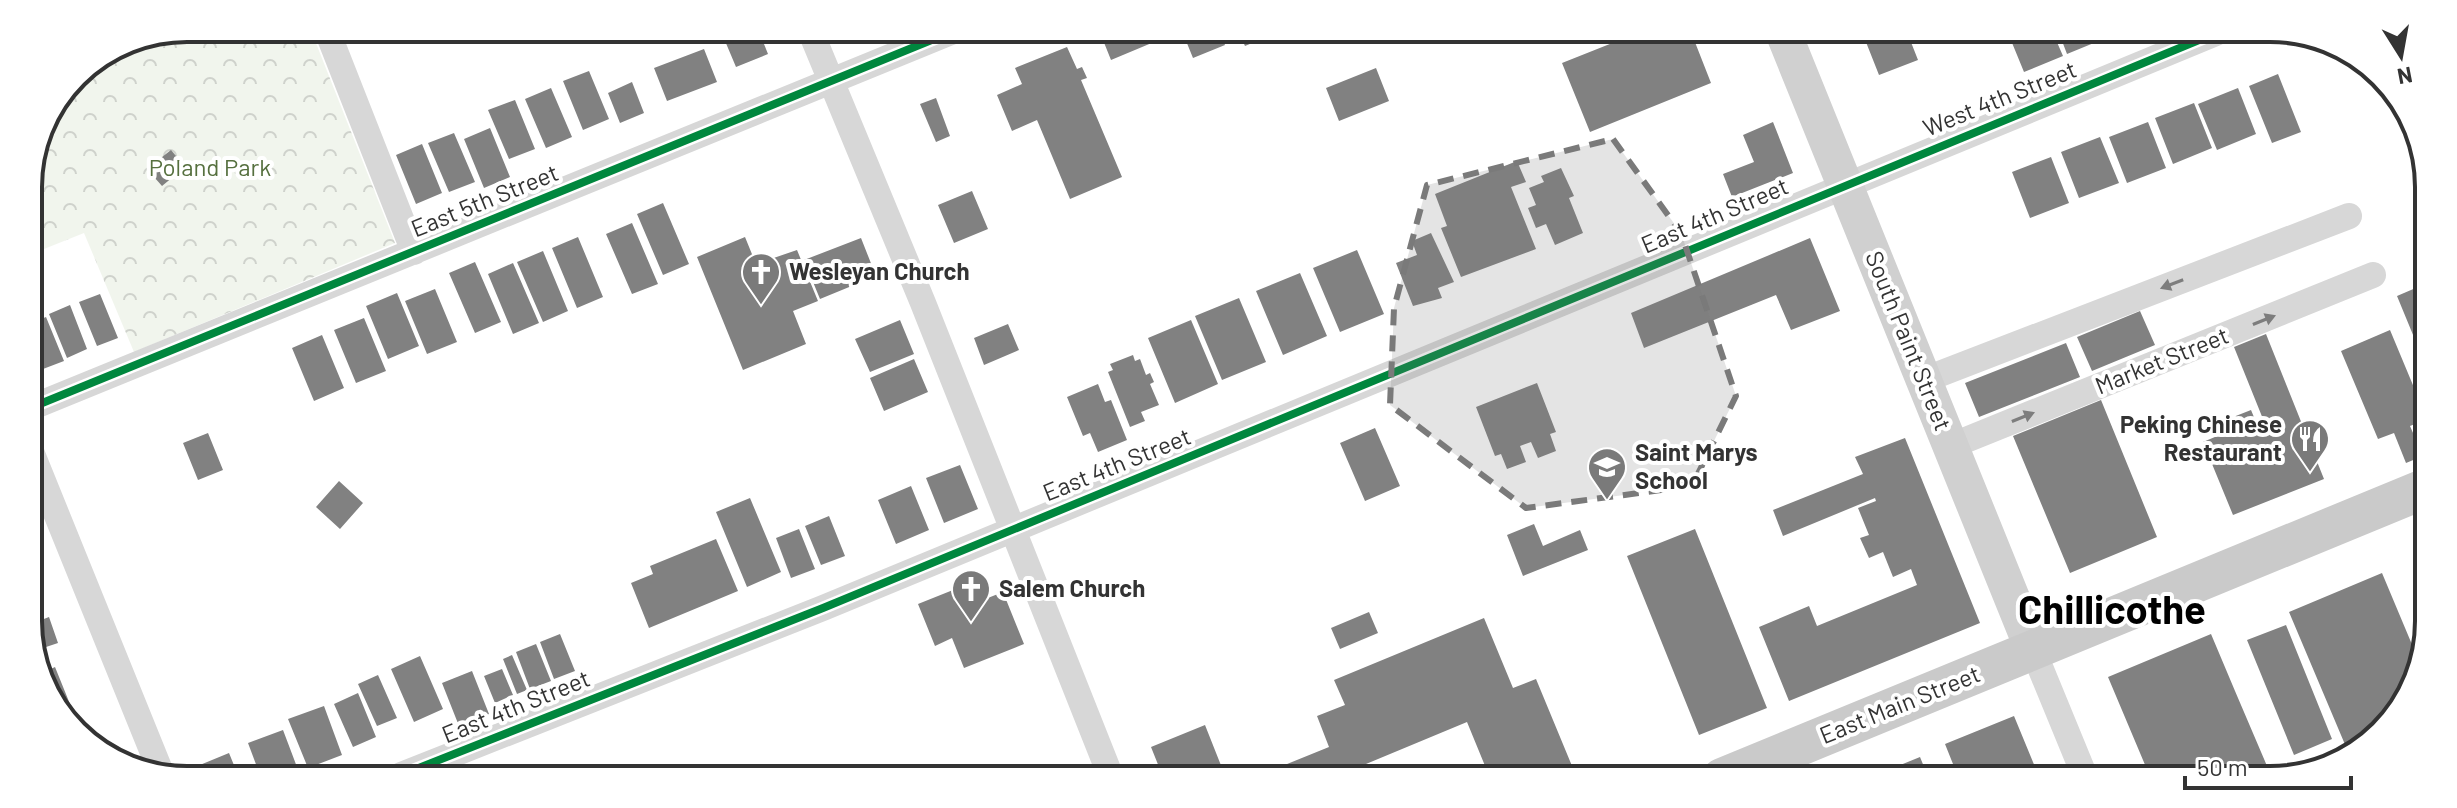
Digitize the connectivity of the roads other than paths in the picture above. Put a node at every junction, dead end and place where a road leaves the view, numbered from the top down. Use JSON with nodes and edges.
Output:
{"nodes":[{"id":1,"x":332,"y":42,"type":"edge"},
{"id":2,"x":815,"y":42,"type":"edge"},
{"id":3,"x":927,"y":42,"type":"edge"},
{"id":4,"x":1787,"y":42,"type":"edge"},
{"id":5,"x":2194,"y":42,"type":"edge"},
{"id":6,"x":832,"y":81,"type":"junction"},
{"id":7,"x":1845,"y":184,"type":"junction"},
{"id":8,"x":2349,"y":216,"type":"dead end"},
{"id":9,"x":414,"y":252,"type":"junction"},
{"id":10,"x":2373,"y":275,"type":"dead end"},
{"id":11,"x":1924,"y":380,"type":"junction"},
{"id":12,"x":42,"y":403,"type":"edge"},
{"id":13,"x":1951,"y":446,"type":"junction"},
{"id":14,"x":42,"y":479,"type":"edge"},
{"id":15,"x":2415,"y":493,"type":"edge"},
{"id":16,"x":1013,"y":529,"type":"junction"},
{"id":17,"x":2033,"y":650,"type":"junction"},
{"id":18,"x":157,"y":763,"type":"edge"},
{"id":19,"x":423,"y":766,"type":"edge"},
{"id":20,"x":1107,"y":766,"type":"edge"},
{"id":21,"x":1751,"y":766,"type":"edge"},
{"id":22,"x":2081,"y":766,"type":"edge"}],
"edges":[{"from":1,"to":9,"type":"street"},
{"from":2,"to":6,"type":"street"},
{"from":3,"to":6,"type":"street","name":"East 5th Street"},
{"from":4,"to":7,"type":"main road","name":"South Paint Street"},
{"from":5,"to":7,"type":"street","name":"West 4th Street"},
{"from":6,"to":9,"type":"street","name":"East 5th Street"},
{"from":6,"to":16,"type":"street"},
{"from":7,"to":11,"type":"main road","name":"South Paint Street"},
{"from":7,"to":16,"type":"street","name":"East 4th Street"},
{"from":8,"to":11,"type":"street","one_way":true},
{"from":9,"to":12,"type":"street","name":"East 5th Street"},
{"from":13,"to":10,"type":"street","name":"Market Street","one_way":true},
{"from":11,"to":13,"type":"main road","name":"South Paint Street"},
{"from":13,"to":17,"type":"main road","name":"South Paint Street"},
{"from":14,"to":18,"type":"street"},
{"from":15,"to":17,"type":"main road","name":"East Main Street"},
{"from":16,"to":19,"type":"street","name":"East 4th Street"},
{"from":16,"to":20,"type":"street"},
{"from":17,"to":21,"type":"main road","name":"East Main Street"},
{"from":17,"to":22,"type":"street"}]}
